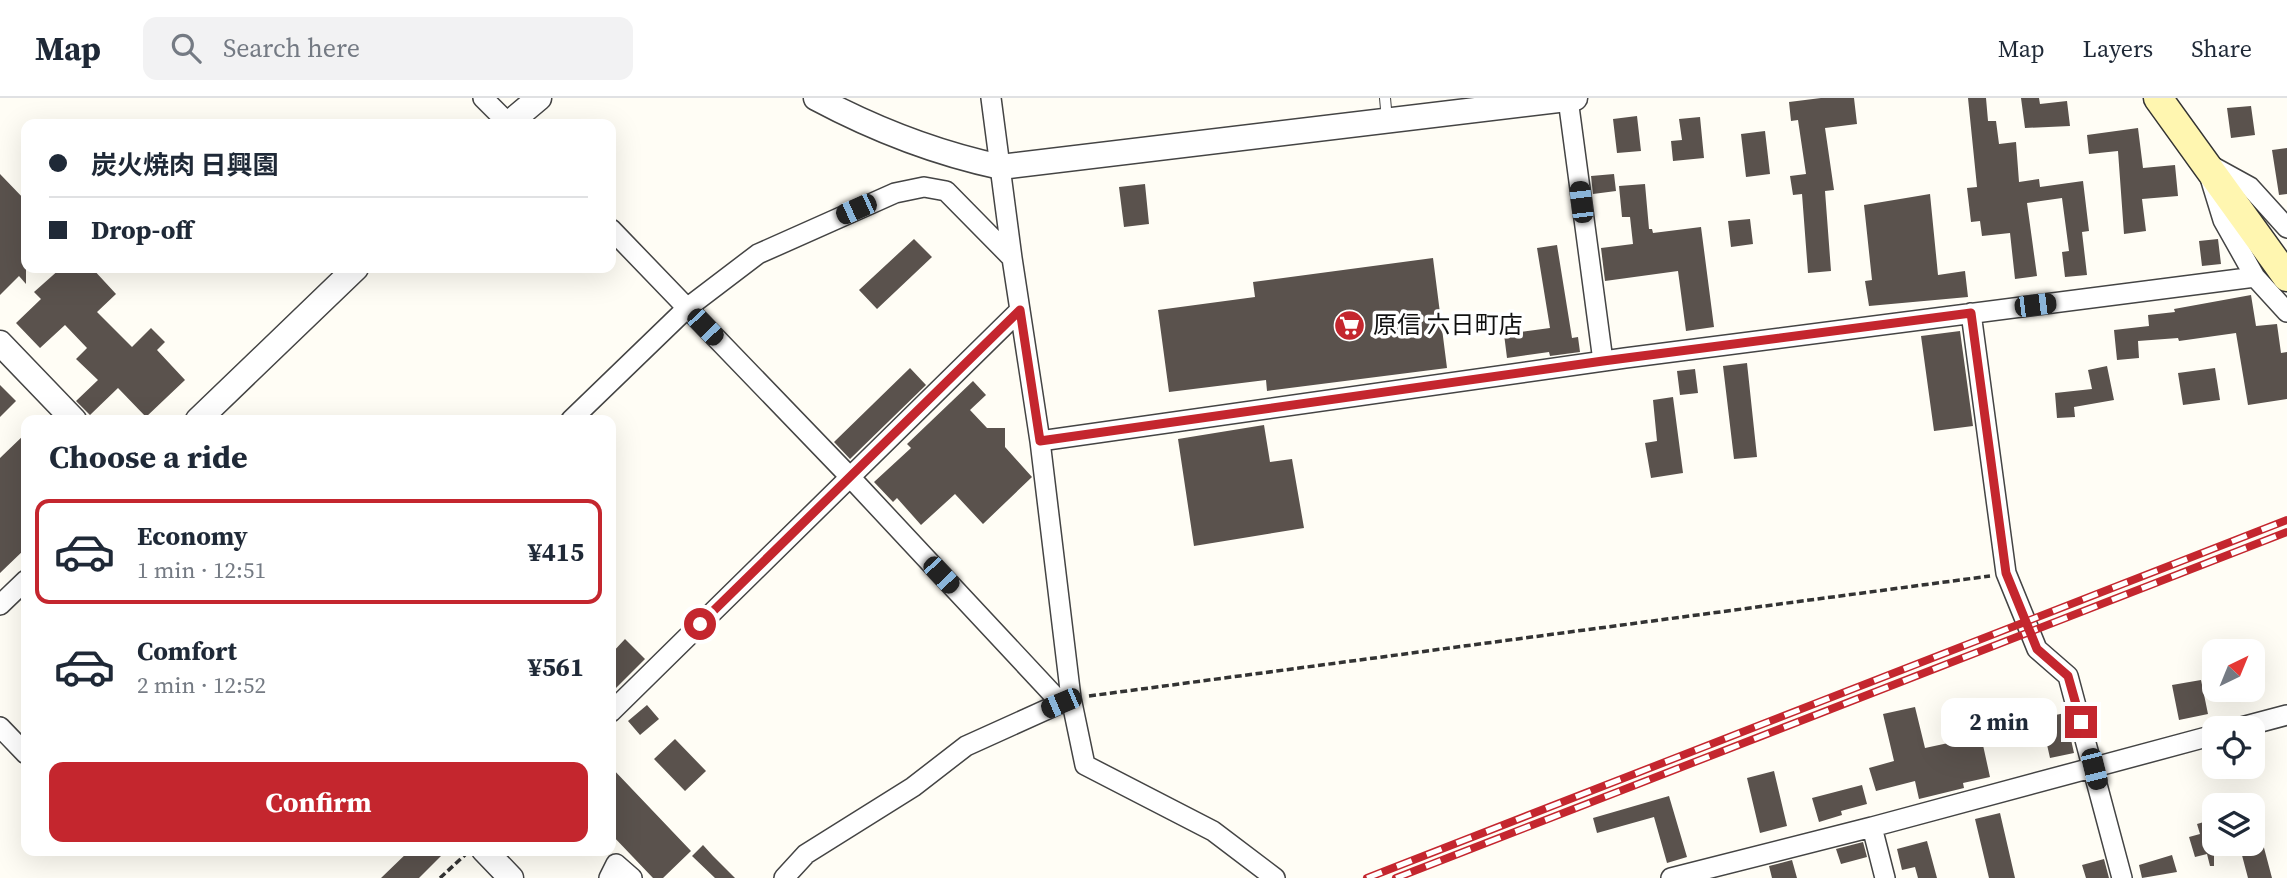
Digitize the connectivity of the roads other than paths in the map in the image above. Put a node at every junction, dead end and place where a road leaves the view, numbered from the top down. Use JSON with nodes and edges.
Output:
{"nodes":[{"id":1,"x":483,"y":98,"type":"edge"},
{"id":2,"x":539,"y":98,"type":"edge"},
{"id":3,"x":816,"y":98,"type":"edge"},
{"id":4,"x":991,"y":98,"type":"edge"},
{"id":5,"x":2158,"y":98,"type":"edge"},
{"id":6,"x":1572,"y":99,"type":"edge"},
{"id":7,"x":1386,"y":109,"type":"edge"},
{"id":8,"x":503,"y":119,"type":"edge"},
{"id":9,"x":514,"y":119,"type":"edge"},
{"id":10,"x":2206,"y":163,"type":"junction"},
{"id":11,"x":1001,"y":167,"type":"junction"},
{"id":12,"x":2287,"y":228,"type":"edge"},
{"id":13,"x":616,"y":234,"type":"edge"},
{"id":14,"x":1012,"y":258,"type":"junction"},
{"id":15,"x":351,"y":273,"type":"edge"},
{"id":16,"x":2255,"y":276,"type":"junction"},
{"id":17,"x":2287,"y":277,"type":"edge"},
{"id":18,"x":687,"y":308,"type":"junction"},
{"id":19,"x":1020,"y":310,"type":"junction"},
{"id":20,"x":2287,"y":312,"type":"edge"},
{"id":21,"x":1971,"y":313,"type":"junction"},
{"id":22,"x":0,"y":343,"type":"edge"},
{"id":23,"x":1603,"y":361,"type":"junction"},
{"id":24,"x":70,"y":415,"type":"edge"},
{"id":25,"x":203,"y":415,"type":"edge"},
{"id":26,"x":576,"y":415,"type":"edge"},
{"id":27,"x":1040,"y":441,"type":"junction"},
{"id":28,"x":851,"y":478,"type":"junction"},
{"id":29,"x":21,"y":585,"type":"edge"},
{"id":30,"x":0,"y":605,"type":"edge"},
{"id":31,"x":1066,"y":701,"type":"junction"},
{"id":32,"x":616,"y":707,"type":"edge"},
{"id":33,"x":2287,"y":715,"type":"edge"},
{"id":34,"x":2265,"y":721,"type":"edge"},
{"id":35,"x":0,"y":727,"type":"edge"},
{"id":36,"x":2202,"y":738,"type":"edge"},
{"id":37,"x":21,"y":749,"type":"edge"},
{"id":38,"x":2094,"y":769,"type":"junction"},
{"id":39,"x":1872,"y":827,"type":"junction"},
{"id":40,"x":490,"y":856,"type":"edge"},
{"id":41,"x":511,"y":878,"type":"edge"},
{"id":42,"x":609,"y":878,"type":"edge"},
{"id":43,"x":632,"y":878,"type":"edge"},
{"id":44,"x":784,"y":878,"type":"edge"},
{"id":45,"x":1275,"y":878,"type":"edge"},
{"id":46,"x":1671,"y":878,"type":"edge"},
{"id":47,"x":1885,"y":878,"type":"edge"},
{"id":48,"x":2122,"y":878,"type":"edge"}],
"edges":[{"from":1,"to":8,"type":"street"},
{"from":2,"to":9,"type":"street"},
{"from":3,"to":11,"type":"street"},
{"from":4,"to":11,"type":"street"},
{"from":5,"to":10,"type":"main road"},
{"from":6,"to":7,"type":"street"},
{"from":6,"to":23,"type":"street"},
{"from":7,"to":11,"type":"street"},
{"from":10,"to":12,"type":"street"},
{"from":10,"to":16,"type":"street"},
{"from":10,"to":17,"type":"main road"},
{"from":11,"to":14,"type":"street"},
{"from":13,"to":18,"type":"street"},
{"from":14,"to":18,"type":"street"},
{"from":14,"to":19,"type":"street"},
{"from":15,"to":25,"type":"street"},
{"from":16,"to":20,"type":"street"},
{"from":16,"to":21,"type":"street"},
{"from":18,"to":26,"type":"street"},
{"from":18,"to":28,"type":"street"},
{"from":19,"to":27,"type":"street"},
{"from":19,"to":28,"type":"street"},
{"from":21,"to":23,"type":"street"},
{"from":21,"to":38,"type":"street"},
{"from":22,"to":24,"type":"street"},
{"from":23,"to":27,"type":"street"},
{"from":27,"to":31,"type":"street"},
{"from":28,"to":31,"type":"street"},
{"from":28,"to":32,"type":"street"},
{"from":29,"to":30,"type":"street"},
{"from":31,"to":44,"type":"street"},
{"from":31,"to":45,"type":"street"},
{"from":33,"to":34,"type":"street"},
{"from":35,"to":37,"type":"street"},
{"from":36,"to":38,"type":"street"},
{"from":38,"to":39,"type":"street"},
{"from":38,"to":48,"type":"street"},
{"from":39,"to":46,"type":"street"},
{"from":39,"to":47,"type":"street"},
{"from":40,"to":41,"type":"street"},
{"from":42,"to":43,"type":"street"}]}
